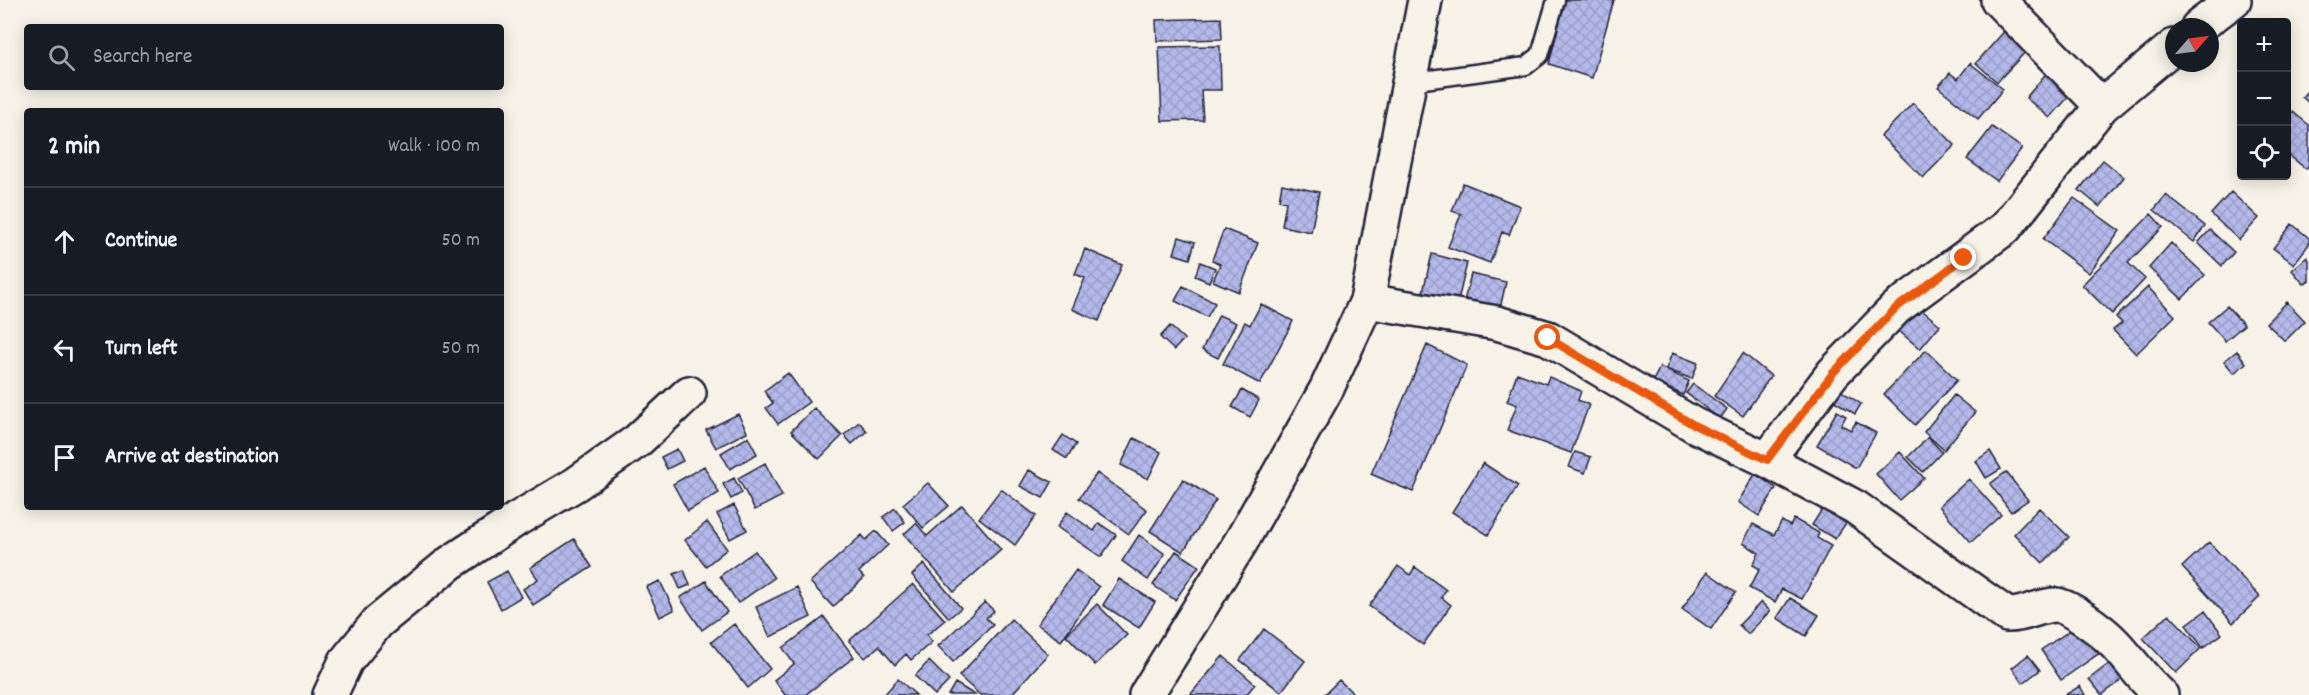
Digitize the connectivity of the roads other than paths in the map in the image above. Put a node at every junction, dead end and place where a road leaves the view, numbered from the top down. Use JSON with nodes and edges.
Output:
{"nodes":[{"id":1,"x":1425,"y":0,"type":"edge"},
{"id":2,"x":1556,"y":0,"type":"edge"},
{"id":3,"x":1998,"y":0,"type":"edge"},
{"id":4,"x":2234,"y":0,"type":"edge"},
{"id":5,"x":2210,"y":18,"type":"edge"},
{"id":6,"x":2165,"y":54,"type":"edge"},
{"id":7,"x":1409,"y":82,"type":"junction"},
{"id":8,"x":2102,"y":106,"type":"junction"},
{"id":9,"x":1367,"y":301,"type":"junction"},
{"id":10,"x":689,"y":393,"type":"dead end"},
{"id":11,"x":1767,"y":460,"type":"junction"},
{"id":12,"x":330,"y":695,"type":"edge"},
{"id":13,"x":1146,"y":695,"type":"edge"},
{"id":14,"x":2161,"y":695,"type":"edge"}],
"edges":[{"from":1,"to":7,"type":"street"},
{"from":2,"to":7,"type":"lane"},
{"from":3,"to":8,"type":"street"},
{"from":4,"to":5,"type":"street"},
{"from":6,"to":8,"type":"street"},
{"from":7,"to":9,"type":"street"},
{"from":8,"to":11,"type":"street"},
{"from":9,"to":11,"type":"street"},
{"from":9,"to":13,"type":"street"},
{"from":10,"to":12,"type":"street"},
{"from":11,"to":14,"type":"street"}]}
